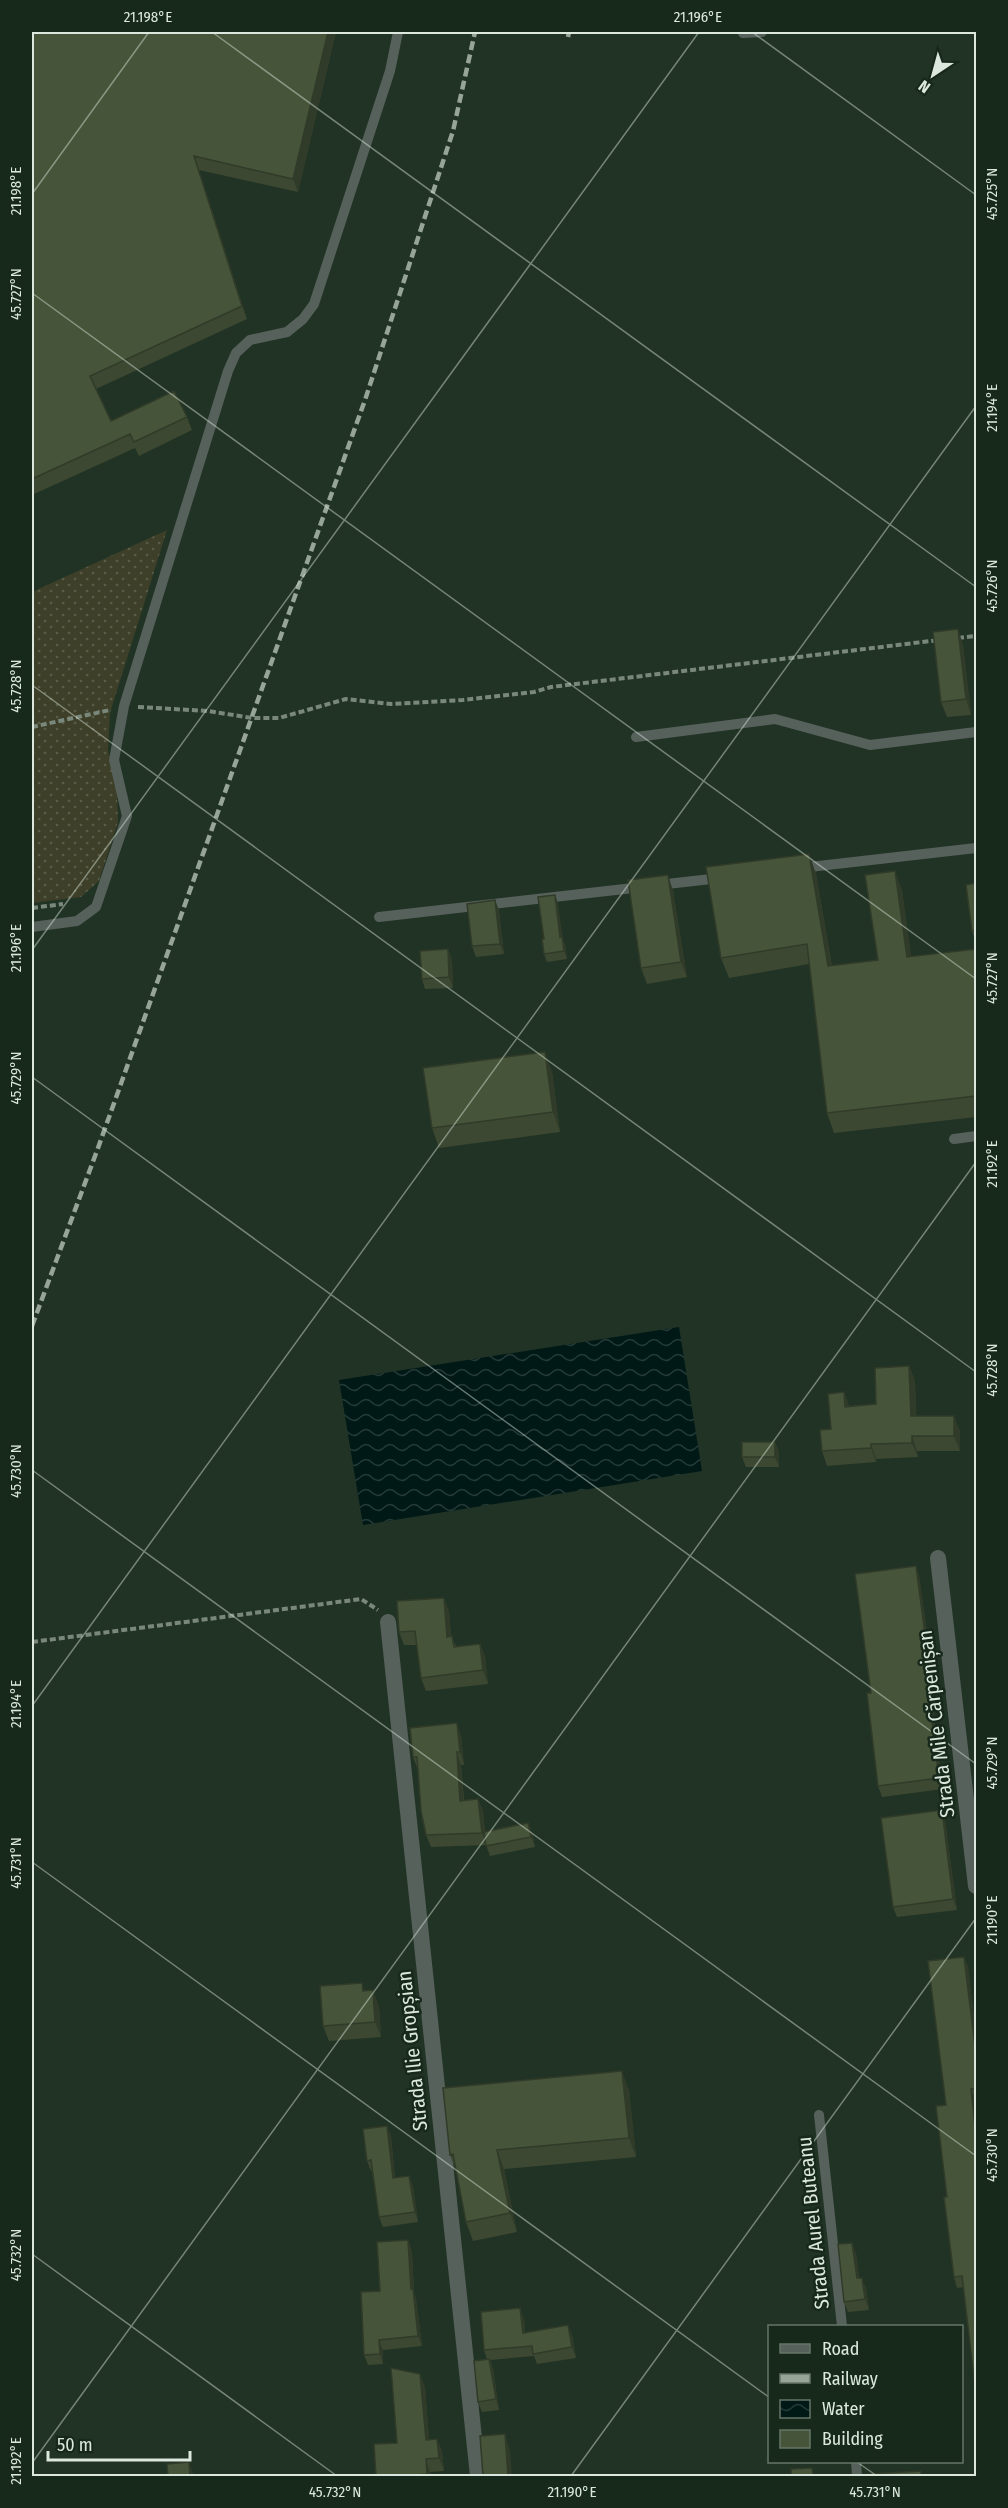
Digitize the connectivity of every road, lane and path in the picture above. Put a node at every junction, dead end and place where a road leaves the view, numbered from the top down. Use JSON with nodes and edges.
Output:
{"nodes":[{"id":1,"x":398,"y":32,"type":"edge"},
{"id":2,"x":762,"y":32,"type":"edge"},
{"id":3,"x":743,"y":33,"type":"dead end"},
{"id":4,"x":976,"y":636,"type":"edge"},
{"id":5,"x":953,"y":638,"type":"edge"},
{"id":6,"x":941,"y":640,"type":"edge"},
{"id":7,"x":124,"y":706,"type":"junction"},
{"id":8,"x":32,"y":727,"type":"edge"},
{"id":9,"x":976,"y":732,"type":"edge"},
{"id":10,"x":636,"y":737,"type":"dead end"},
{"id":11,"x":976,"y":848,"type":"edge"},
{"id":12,"x":789,"y":870,"type":"edge"},
{"id":13,"x":730,"y":877,"type":"edge"},
{"id":14,"x":63,"y":904,"type":"dead end"},
{"id":15,"x":32,"y":908,"type":"edge"},
{"id":16,"x":379,"y":917,"type":"dead end"},
{"id":17,"x":32,"y":927,"type":"edge"},
{"id":18,"x":976,"y":1136,"type":"edge"},
{"id":19,"x":954,"y":1139,"type":"dead end"},
{"id":20,"x":938,"y":1558,"type":"dead end"},
{"id":21,"x":388,"y":1622,"type":"joint"},
{"id":22,"x":32,"y":1642,"type":"edge"},
{"id":23,"x":976,"y":1886,"type":"edge"},
{"id":24,"x":819,"y":2115,"type":"dead end"},
{"id":25,"x":842,"y":2325,"type":"edge"},
{"id":26,"x":478,"y":2476,"type":"edge"}],
"edges":[{"from":1,"to":7,"type":"lane"},
{"from":2,"to":3,"type":"lane"},
{"from":4,"to":5,"type":"path"},
{"from":6,"to":7,"type":"path"},
{"from":7,"to":8,"type":"path"},
{"from":7,"to":17,"type":"lane"},
{"from":9,"to":10,"type":"lane"},
{"from":11,"to":12,"type":"lane"},
{"from":13,"to":16,"type":"lane"},
{"from":14,"to":15,"type":"path"},
{"from":18,"to":19,"type":"lane"},
{"from":20,"to":23,"type":"street","name":"Strada Mile Cărpenișan"},
{"from":21,"to":22,"type":"path"},
{"from":21,"to":26,"type":"street","name":"Strada Ilie Gropșian"},
{"from":24,"to":25,"type":"lane","name":"Strada Aurel Buteanu"}]}
